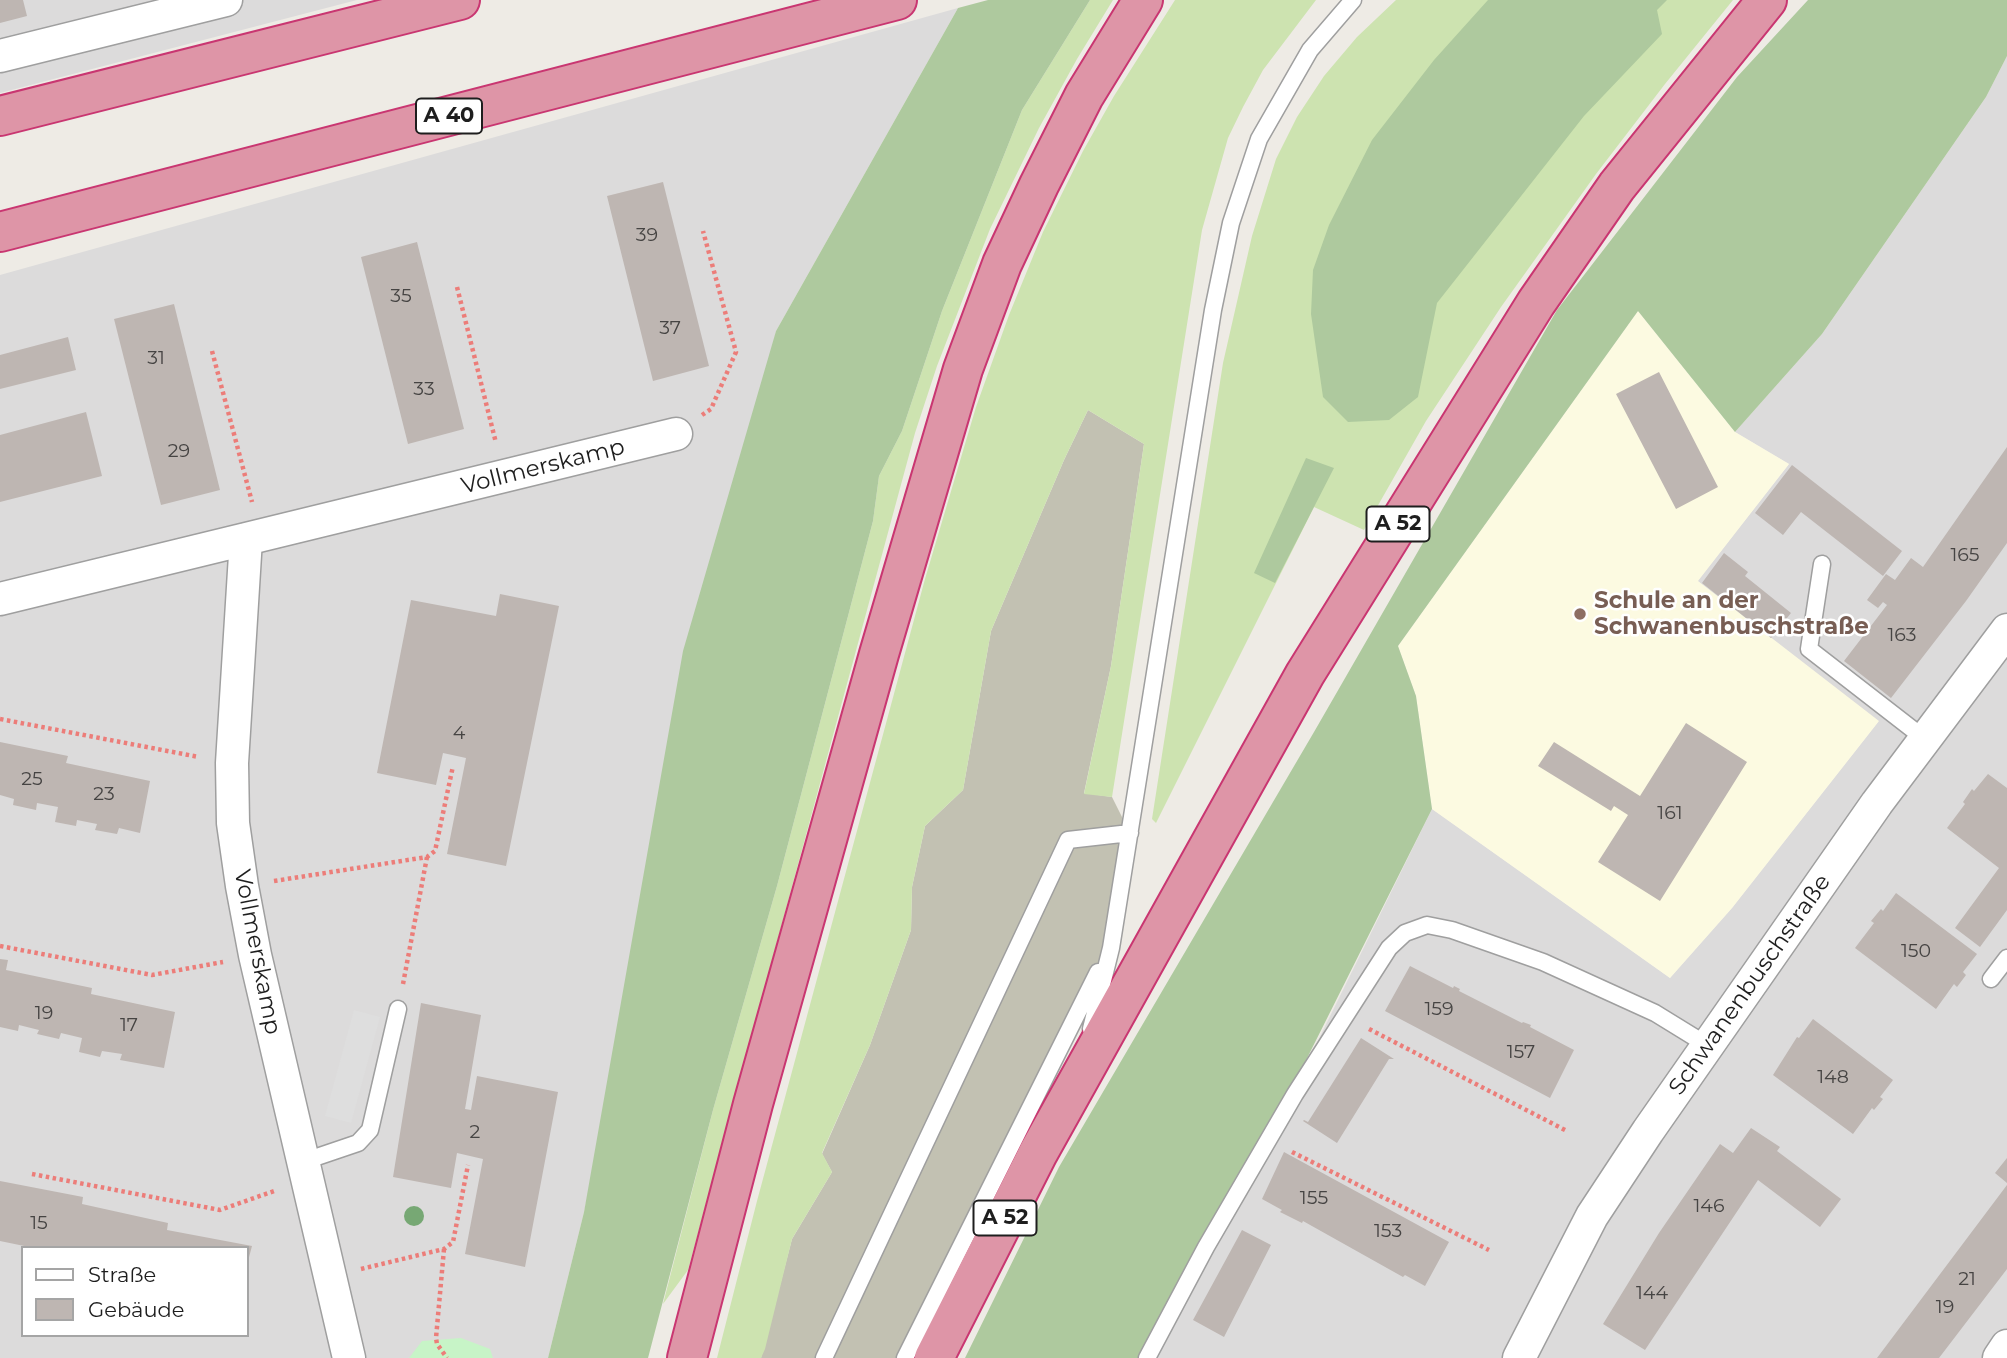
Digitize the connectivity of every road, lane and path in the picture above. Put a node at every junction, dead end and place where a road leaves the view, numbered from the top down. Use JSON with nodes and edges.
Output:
{"nodes":[{"id":1,"x":226,"y":0,"type":"edge"},
{"id":2,"x":460,"y":0,"type":"edge"},
{"id":3,"x":897,"y":0,"type":"edge"},
{"id":4,"x":1143,"y":0,"type":"edge"},
{"id":5,"x":1353,"y":0,"type":"edge"},
{"id":6,"x":1767,"y":0,"type":"edge"},
{"id":7,"x":0,"y":57,"type":"edge"},
{"id":8,"x":0,"y":116,"type":"edge"},
{"id":9,"x":703,"y":231,"type":"dead end"},
{"id":10,"x":0,"y":232,"type":"edge"},
{"id":11,"x":457,"y":287,"type":"dead end"},
{"id":12,"x":212,"y":351,"type":"dead end"},
{"id":13,"x":676,"y":434,"type":"joint"},
{"id":14,"x":505,"y":476,"type":"junction"},
{"id":15,"x":253,"y":538,"type":"junction"},
{"id":16,"x":1822,"y":564,"type":"dead end"},
{"id":17,"x":0,"y":599,"type":"edge"},
{"id":18,"x":2007,"y":630,"type":"edge"},
{"id":19,"x":0,"y":719,"type":"edge"},
{"id":20,"x":1925,"y":739,"type":"junction"},
{"id":21,"x":232,"y":763,"type":"junction"},
{"id":22,"x":453,"y":766,"type":"dead end"},
{"id":23,"x":1130,"y":833,"type":"junction"},
{"id":24,"x":428,"y":857,"type":"junction"},
{"id":25,"x":242,"y":886,"type":"junction"},
{"id":26,"x":0,"y":946,"type":"edge"},
{"id":27,"x":1111,"y":948,"type":"junction"},
{"id":28,"x":2007,"y":958,"type":"edge"},
{"id":29,"x":209,"y":965,"type":"dead end"},
{"id":30,"x":1991,"y":979,"type":"dead end"},
{"id":31,"x":398,"y":1009,"type":"joint"},
{"id":32,"x":1345,"y":1017,"type":"junction"},
{"id":33,"x":1707,"y":1045,"type":"junction"},
{"id":34,"x":1079,"y":1080,"type":"junction"},
{"id":35,"x":1567,"y":1131,"type":"dead end"},
{"id":36,"x":1268,"y":1141,"type":"junction"},
{"id":37,"x":302,"y":1162,"type":"junction"},
{"id":38,"x":468,"y":1165,"type":"dead end"},
{"id":39,"x":33,"y":1174,"type":"dead end"},
{"id":40,"x":258,"y":1197,"type":"dead end"},
{"id":41,"x":444,"y":1249,"type":"junction"},
{"id":42,"x":1489,"y":1250,"type":"dead end"},
{"id":43,"x":329,"y":1276,"type":"junction"},
{"id":44,"x":2007,"y":1346,"type":"edge"},
{"id":45,"x":349,"y":1358,"type":"edge"},
{"id":46,"x":447,"y":1358,"type":"edge"},
{"id":47,"x":687,"y":1358,"type":"edge"},
{"id":48,"x":824,"y":1358,"type":"edge"},
{"id":49,"x":905,"y":1358,"type":"edge"},
{"id":50,"x":934,"y":1358,"type":"edge"},
{"id":51,"x":1147,"y":1358,"type":"edge"},
{"id":52,"x":1519,"y":1358,"type":"edge"},
{"id":53,"x":1998,"y":1358,"type":"edge"}],
"edges":[{"from":1,"to":7,"type":"street"},
{"from":2,"to":8,"type":"highway"},
{"from":3,"to":10,"type":"highway","number":"A 40"},
{"from":4,"to":47,"type":"highway"},
{"from":5,"to":23,"type":"lane"},
{"from":6,"to":34,"type":"highway","number":"A 52"},
{"from":9,"to":13,"type":"path"},
{"from":11,"to":14,"type":"path"},
{"from":12,"to":15,"type":"path"},
{"from":13,"to":14,"type":"street","name":"Vollmerskamp"},
{"from":14,"to":15,"type":"street","name":"Vollmerskamp"},
{"from":15,"to":17,"type":"street","name":"Vollmerskamp"},
{"from":15,"to":21,"type":"street","name":"Vollmerskamp"},
{"from":16,"to":20,"type":"lane"},
{"from":18,"to":20,"type":"street","name":"Schwanenbuschstraße"},
{"from":19,"to":21,"type":"path"},
{"from":20,"to":33,"type":"street","name":"Schwanenbuschstraße"},
{"from":21,"to":25,"type":"street","name":"Vollmerskamp"},
{"from":22,"to":24,"type":"path"},
{"from":23,"to":27,"type":"lane"},
{"from":23,"to":48,"type":"lane"},
{"from":24,"to":25,"type":"path"},
{"from":24,"to":31,"type":"path"},
{"from":25,"to":37,"type":"street","name":"Vollmerskamp"},
{"from":26,"to":29,"type":"path"},
{"from":27,"to":34,"type":"lane"},
{"from":27,"to":49,"type":"lane","number":"A 52"},
{"from":28,"to":30,"type":"lane"},
{"from":31,"to":37,"type":"lane"},
{"from":32,"to":33,"type":"lane"},
{"from":32,"to":35,"type":"path"},
{"from":32,"to":36,"type":"lane"},
{"from":33,"to":52,"type":"street","name":"Schwanenbuschstraße"},
{"from":34,"to":50,"type":"highway","number":"A 52"},
{"from":36,"to":42,"type":"path"},
{"from":36,"to":51,"type":"lane"},
{"from":37,"to":43,"type":"street","name":"Vollmerskamp"},
{"from":38,"to":41,"type":"path"},
{"from":39,"to":40,"type":"path"},
{"from":41,"to":43,"type":"path"},
{"from":41,"to":46,"type":"path"},
{"from":43,"to":45,"type":"street","name":"Vollmerskamp"},
{"from":44,"to":53,"type":"street"}]}
